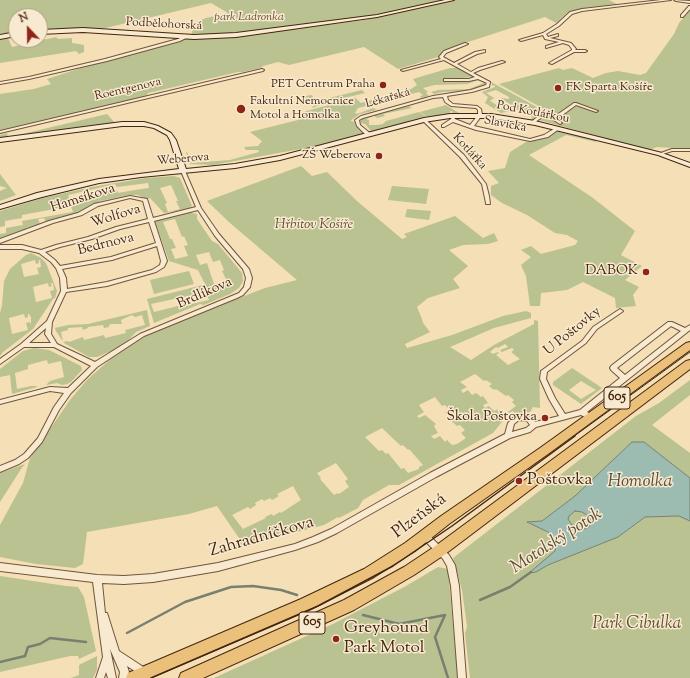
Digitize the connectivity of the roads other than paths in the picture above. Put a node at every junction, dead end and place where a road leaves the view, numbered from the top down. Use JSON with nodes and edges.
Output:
{"nodes":[{"id":1,"x":452,"y":0,"type":"edge"},
{"id":2,"x":669,"y":0,"type":"edge"},
{"id":3,"x":676,"y":0,"type":"edge"},
{"id":4,"x":690,"y":2,"type":"edge"},
{"id":5,"x":690,"y":7,"type":"edge"},
{"id":6,"x":682,"y":16,"type":"dead end"},
{"id":7,"x":48,"y":32,"type":"edge"},
{"id":8,"x":557,"y":35,"type":"dead end"},
{"id":9,"x":186,"y":37,"type":"junction"},
{"id":10,"x":545,"y":37,"type":"junction"},
{"id":11,"x":521,"y":40,"type":"dead end"},
{"id":12,"x":563,"y":42,"type":"junction"},
{"id":13,"x":466,"y":44,"type":"dead end"},
{"id":14,"x":548,"y":47,"type":"dead end"},
{"id":15,"x":484,"y":50,"type":"dead end"},
{"id":16,"x":574,"y":51,"type":"junction"},
{"id":17,"x":585,"y":51,"type":"dead end"},
{"id":18,"x":444,"y":59,"type":"junction"},
{"id":19,"x":504,"y":62,"type":"dead end"},
{"id":20,"x":551,"y":63,"type":"dead end"},
{"id":21,"x":454,"y":64,"type":"junction"},
{"id":22,"x":262,"y":70,"type":"dead end"},
{"id":23,"x":403,"y":70,"type":"dead end"},
{"id":24,"x":471,"y":73,"type":"junction"},
{"id":25,"x":479,"y":77,"type":"junction"},
{"id":26,"x":445,"y":80,"type":"dead end"},
{"id":27,"x":0,"y":84,"type":"edge"},
{"id":28,"x":445,"y":96,"type":"junction"},
{"id":29,"x":596,"y":111,"type":"dead end"},
{"id":30,"x":480,"y":115,"type":"junction"},
{"id":31,"x":554,"y":119,"type":"junction"},
{"id":32,"x":424,"y":120,"type":"junction"},
{"id":33,"x":533,"y":122,"type":"junction"},
{"id":34,"x":443,"y":126,"type":"dead end"},
{"id":35,"x":559,"y":126,"type":"junction"},
{"id":36,"x":471,"y":127,"type":"junction"},
{"id":37,"x":0,"y":132,"type":"edge"},
{"id":38,"x":369,"y":135,"type":"junction"},
{"id":39,"x":0,"y":140,"type":"edge"},
{"id":40,"x":690,"y":150,"type":"edge"},
{"id":41,"x":660,"y":154,"type":"junction"},
{"id":42,"x":690,"y":165,"type":"edge"},
{"id":43,"x":183,"y":171,"type":"junction"},
{"id":44,"x":488,"y":203,"type":"dead end"},
{"id":45,"x":0,"y":207,"type":"edge"},
{"id":46,"x":199,"y":208,"type":"junction"},
{"id":47,"x":150,"y":220,"type":"junction"},
{"id":48,"x":14,"y":236,"type":"junction"},
{"id":49,"x":0,"y":241,"type":"edge"},
{"id":50,"x":158,"y":244,"type":"junction"},
{"id":51,"x":12,"y":246,"type":"junction"},
{"id":52,"x":0,"y":247,"type":"edge"},
{"id":53,"x":41,"y":252,"type":"junction"},
{"id":54,"x":59,"y":268,"type":"junction"},
{"id":55,"x":64,"y":291,"type":"junction"},
{"id":56,"x":620,"y":311,"type":"dead end"},
{"id":57,"x":49,"y":322,"type":"junction"},
{"id":58,"x":688,"y":328,"type":"edge"},
{"id":59,"x":23,"y":345,"type":"junction"},
{"id":60,"x":55,"y":345,"type":"junction"},
{"id":61,"x":690,"y":345,"type":"edge"},
{"id":62,"x":0,"y":362,"type":"edge"},
{"id":63,"x":690,"y":364,"type":"edge"},
{"id":64,"x":95,"y":365,"type":"junction"},
{"id":65,"x":690,"y":370,"type":"edge"},
{"id":66,"x":678,"y":372,"type":"junction"},
{"id":67,"x":625,"y":379,"type":"junction"},
{"id":68,"x":69,"y":391,"type":"junction"},
{"id":69,"x":0,"y":402,"type":"edge"},
{"id":70,"x":587,"y":414,"type":"junction"},
{"id":71,"x":562,"y":417,"type":"junction"},
{"id":72,"x":534,"y":425,"type":"junction"},
{"id":73,"x":508,"y":436,"type":"junction"},
{"id":74,"x":0,"y":468,"type":"edge"},
{"id":75,"x":425,"y":536,"type":"junction"},
{"id":76,"x":439,"y":551,"type":"junction"},
{"id":77,"x":0,"y":567,"type":"edge"},
{"id":78,"x":97,"y":579,"type":"junction"},
{"id":79,"x":99,"y":599,"type":"junction"},
{"id":80,"x":116,"y":654,"type":"junction"},
{"id":81,"x":107,"y":658,"type":"junction"},
{"id":82,"x":139,"y":675,"type":"edge"},
{"id":83,"x":100,"y":678,"type":"edge"},
{"id":84,"x":112,"y":678,"type":"edge"},
{"id":85,"x":123,"y":678,"type":"edge"},
{"id":86,"x":186,"y":678,"type":"edge"},
{"id":87,"x":462,"y":678,"type":"edge"}],
"edges":[{"from":1,"to":9,"type":"street","name":"Podbělohorská"},
{"from":2,"to":10,"type":"street"},
{"from":3,"to":4,"type":"street"},
{"from":5,"to":6,"type":"street"},
{"from":7,"to":9,"type":"street","name":"Podbělohorská"},
{"from":8,"to":10,"type":"street"},
{"from":9,"to":27,"type":"street"},
{"from":10,"to":11,"type":"street"},
{"from":10,"to":12,"type":"street"},
{"from":12,"to":14,"type":"street"},
{"from":12,"to":16,"type":"street"},
{"from":13,"to":18,"type":"street"},
{"from":15,"to":21,"type":"street"},
{"from":16,"to":17,"type":"street"},
{"from":16,"to":20,"type":"street"},
{"from":18,"to":21,"type":"street"},
{"from":18,"to":23,"type":"street"},
{"from":19,"to":24,"type":"street"},
{"from":21,"to":24,"type":"street"},
{"from":22,"to":37,"type":"street","name":"Roentgenova"},
{"from":24,"to":25,"type":"street"},
{"from":25,"to":26,"type":"street"},
{"from":25,"to":28,"type":"street"},
{"from":28,"to":30,"type":"street"},
{"from":28,"to":38,"type":"street","name":"Lékařská"},
{"from":29,"to":31,"type":"street"},
{"from":30,"to":32,"type":"street","name":"Pod Kotlářkou"},
{"from":30,"to":33,"type":"street","name":"Pod Kotlářkou"},
{"from":30,"to":36,"type":"street","name":"Slavická"},
{"from":31,"to":33,"type":"street"},
{"from":31,"to":35,"type":"street"},
{"from":32,"to":38,"type":"street","name":"Pod Kotlářkou"},
{"from":32,"to":44,"type":"street","name":"Kotlářka"},
{"from":33,"to":35,"type":"street","name":"Pod Kotlářkou"},
{"from":34,"to":36,"type":"street","name":"Slavická"},
{"from":35,"to":36,"type":"street","name":"Slavická"},
{"from":35,"to":41,"type":"street","name":"Pod Kotlářkou"},
{"from":38,"to":43,"type":"street","name":"Weberova"},
{"from":39,"to":43,"type":"street"},
{"from":40,"to":41,"type":"street"},
{"from":41,"to":42,"type":"street","name":"Pod Kotlářkou"},
{"from":43,"to":45,"type":"street","name":"Weberova"},
{"from":43,"to":46,"type":"street","name":"Brdlíkova"},
{"from":46,"to":47,"type":"street","name":"Wolfova"},
{"from":46,"to":64,"type":"street","name":"Brdlíkova"},
{"from":47,"to":48,"type":"street","name":"Hamsíkova"},
{"from":47,"to":50,"type":"street","name":"Hamsíkova"},
{"from":47,"to":53,"type":"street","name":"Wolfova"},
{"from":48,"to":49,"type":"street"},
{"from":48,"to":51,"type":"street"},
{"from":50,"to":54,"type":"street","name":"Bedrnova"},
{"from":50,"to":55,"type":"street","name":"Hamsíkova"},
{"from":51,"to":52,"type":"street"},
{"from":51,"to":53,"type":"street"},
{"from":53,"to":54,"type":"street"},
{"from":54,"to":55,"type":"street"},
{"from":55,"to":57,"type":"street"},
{"from":56,"to":71,"type":"street","name":"U Poštovky"},
{"from":57,"to":59,"type":"street"},
{"from":57,"to":60,"type":"street"},
{"from":58,"to":67,"type":"street"},
{"from":58,"to":67,"type":"street"},
{"from":59,"to":60,"type":"street"},
{"from":59,"to":62,"type":"street"},
{"from":60,"to":64,"type":"street"},
{"from":61,"to":70,"type":"main road","name":"Plzeňská","number":"605"},
{"from":63,"to":66,"type":"main road","number":"605"},
{"from":64,"to":68,"type":"street","name":"Brdlíkova"},
{"from":65,"to":66,"type":"street"},
{"from":66,"to":76,"type":"main road","number":"605"},
{"from":67,"to":70,"type":"street"},
{"from":68,"to":69,"type":"street"},
{"from":68,"to":74,"type":"street","name":"Brdlíkova"},
{"from":70,"to":71,"type":"street","name":"Zahradníčkova"},
{"from":70,"to":75,"type":"main road","name":"Plzeňská","number":"605"},
{"from":71,"to":72,"type":"street","name":"Zahradníčkova"},
{"from":72,"to":73,"type":"street","name":"Zahradníčkova"},
{"from":72,"to":73,"type":"street"},
{"from":73,"to":78,"type":"street","name":"Zahradníčkova"},
{"from":75,"to":76,"type":"street"},
{"from":75,"to":82,"type":"main road","name":"Plzeňská","number":"605"},
{"from":76,"to":86,"type":"main road","number":"605"},
{"from":76,"to":87,"type":"street"},
{"from":77,"to":78,"type":"street","name":"Zahradníčkova"},
{"from":78,"to":79,"type":"street"},
{"from":79,"to":80,"type":"street"},
{"from":79,"to":81,"type":"street"},
{"from":80,"to":82,"type":"street","name":"Plzeňská"},
{"from":80,"to":85,"type":"street"},
{"from":81,"to":83,"type":"street"},
{"from":81,"to":84,"type":"street"}]}
